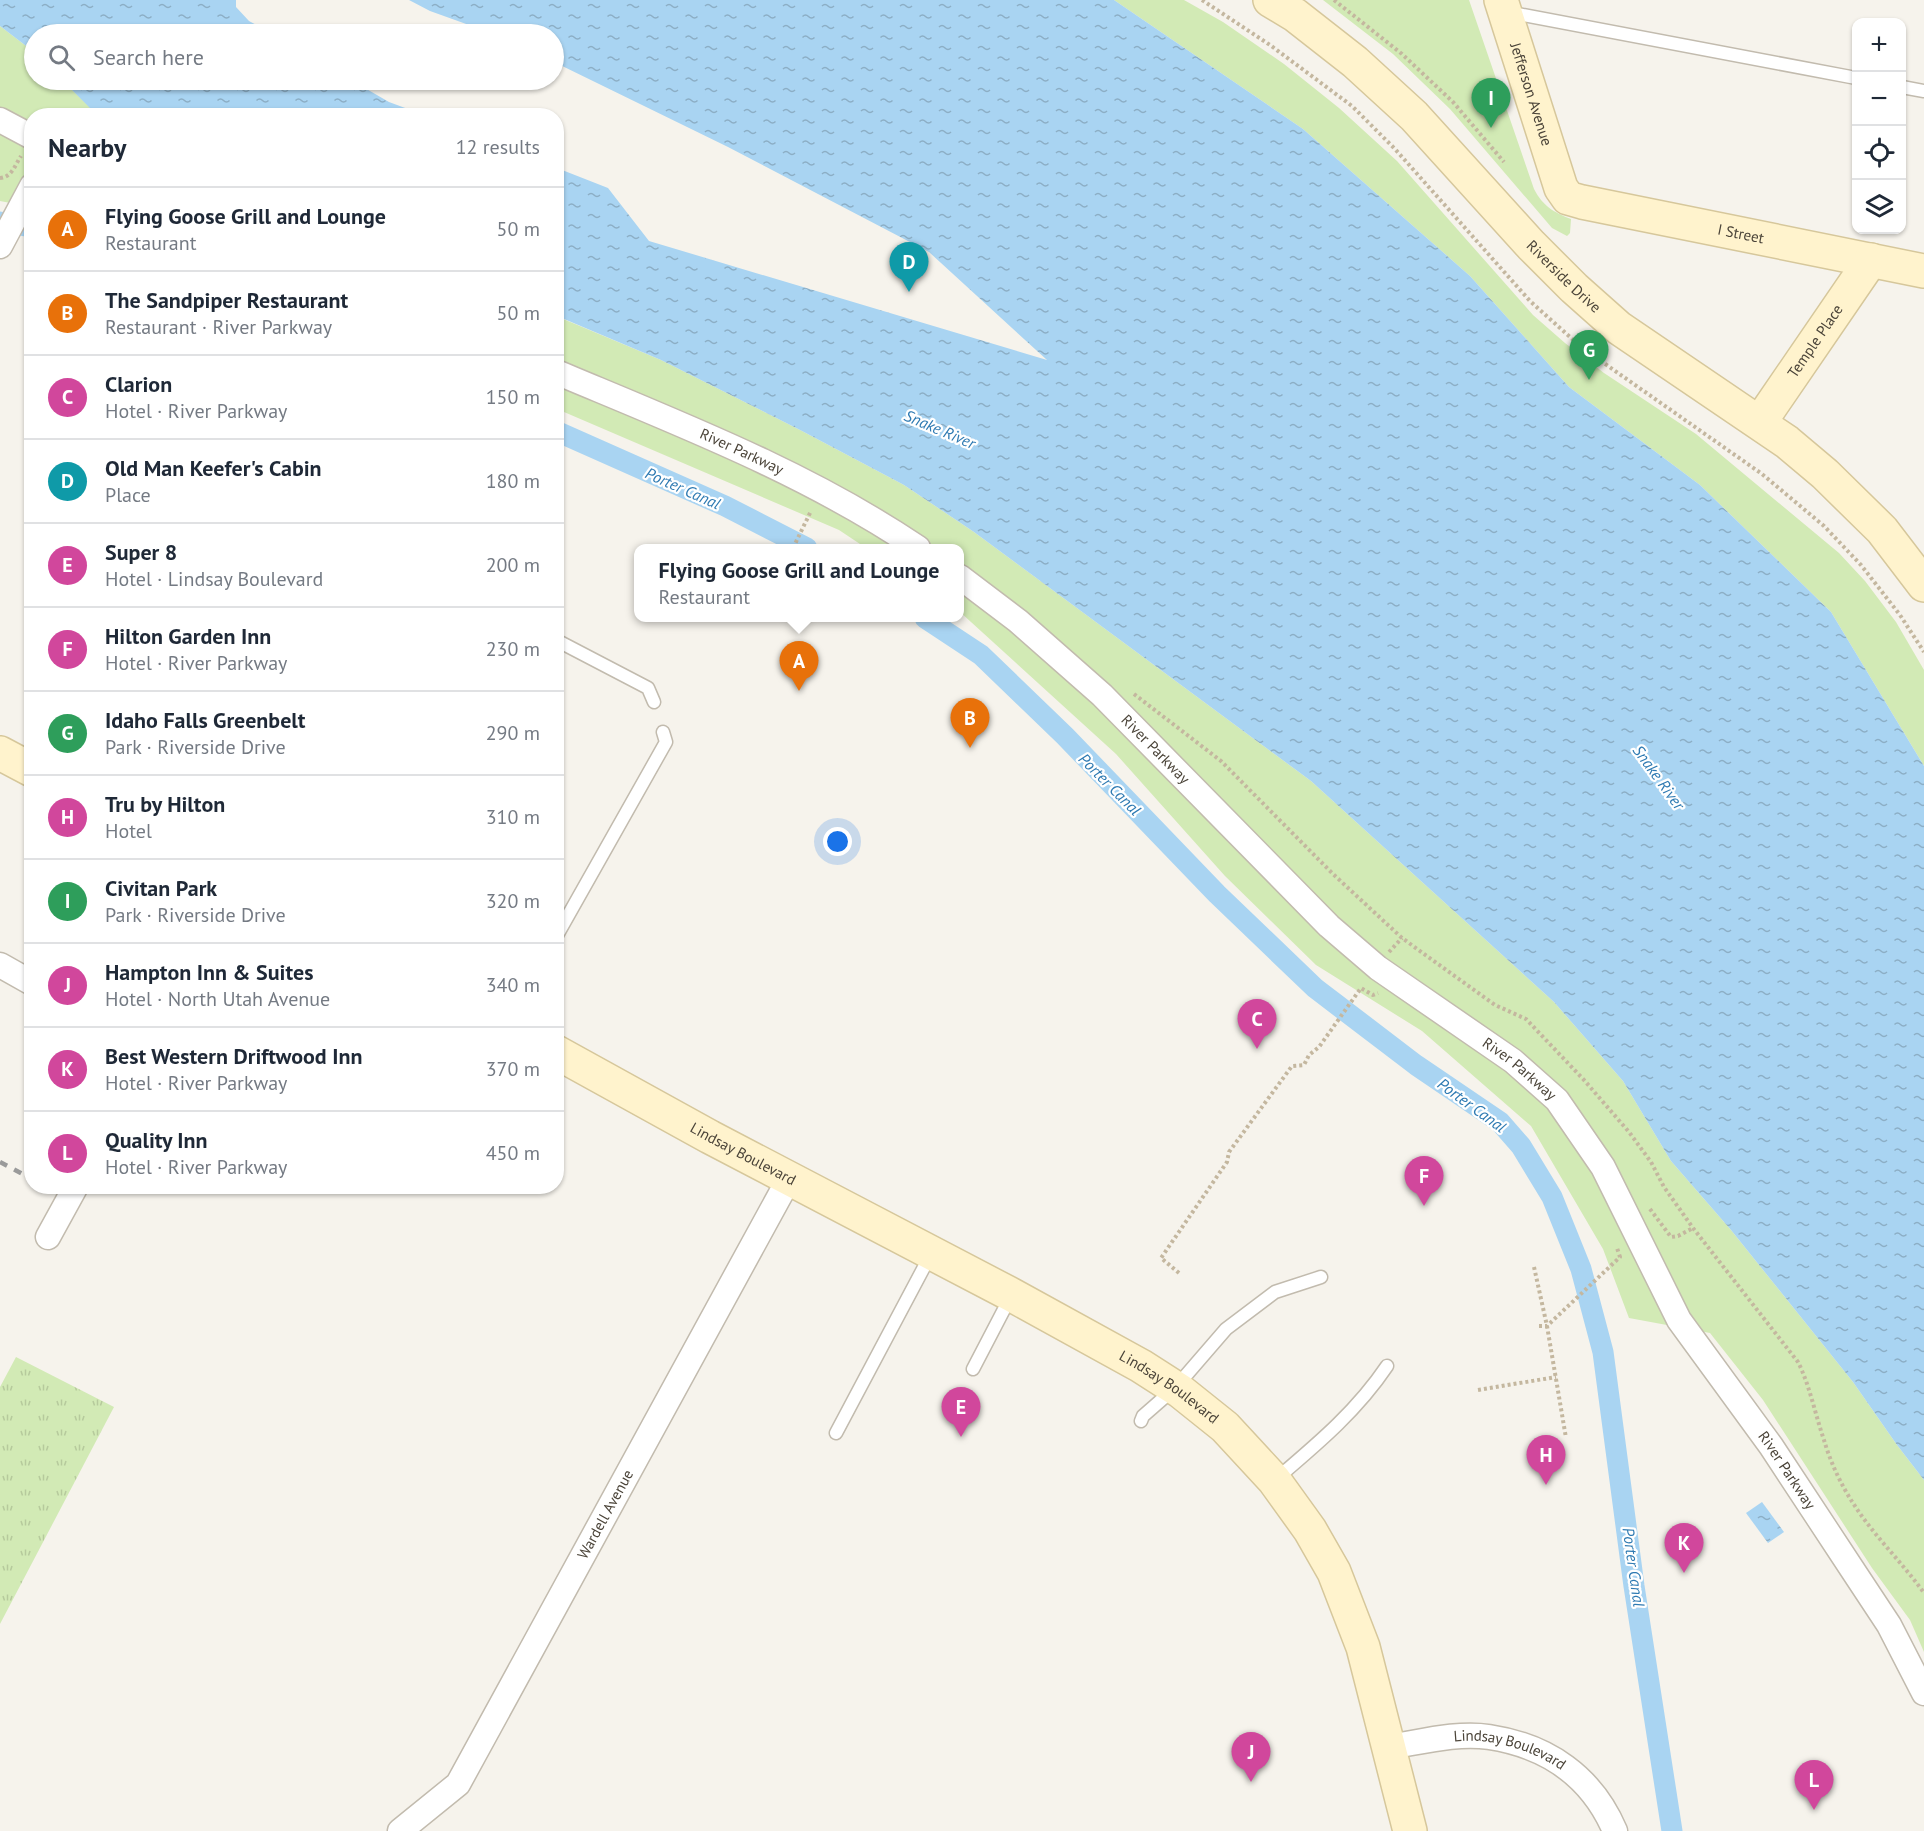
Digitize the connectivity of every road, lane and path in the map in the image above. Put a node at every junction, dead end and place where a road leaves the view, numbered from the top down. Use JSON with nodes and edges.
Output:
{"nodes":[{"id":1,"x":1270,"y":0,"type":"edge"},
{"id":2,"x":1334,"y":0,"type":"edge"},
{"id":3,"x":1503,"y":6,"type":"edge"},
{"id":4,"x":1852,"y":77,"type":"edge"},
{"id":5,"x":1906,"y":88,"type":"edge"},
{"id":6,"x":1924,"y":92,"type":"edge"},
{"id":7,"x":0,"y":120,"type":"edge"},
{"id":8,"x":24,"y":133,"type":"edge"},
{"id":9,"x":17,"y":161,"type":"dead end"},
{"id":10,"x":1504,"y":162,"type":"dead end"},
{"id":11,"x":0,"y":178,"type":"edge"},
{"id":12,"x":1561,"y":188,"type":"joint"},
{"id":13,"x":24,"y":201,"type":"edge"},
{"id":14,"x":0,"y":246,"type":"edge"},
{"id":15,"x":1871,"y":260,"type":"junction"},
{"id":16,"x":1924,"y":271,"type":"edge"},
{"id":17,"x":564,"y":375,"type":"edge"},
{"id":18,"x":1760,"y":422,"type":"junction"},
{"id":19,"x":811,"y":511,"type":"dead end"},
{"id":20,"x":796,"y":544,"type":"edge"},
{"id":21,"x":911,"y":544,"type":"edge"},
{"id":22,"x":964,"y":581,"type":"edge"},
{"id":23,"x":1924,"y":585,"type":"edge"},
{"id":24,"x":564,"y":644,"type":"edge"},
{"id":25,"x":654,"y":702,"type":"dead end"},
{"id":26,"x":663,"y":732,"type":"dead end"},
{"id":27,"x":0,"y":753,"type":"edge"},
{"id":28,"x":24,"y":766,"type":"edge"},
{"id":29,"x":564,"y":923,"type":"edge"},
{"id":30,"x":1402,"y":938,"type":"dead end"},
{"id":31,"x":1385,"y":957,"type":"dead end"},
{"id":32,"x":0,"y":965,"type":"edge"},
{"id":33,"x":24,"y":978,"type":"edge"},
{"id":34,"x":1361,"y":988,"type":"dead end"},
{"id":35,"x":564,"y":1056,"type":"edge"},
{"id":36,"x":790,"y":1177,"type":"junction"},
{"id":37,"x":72,"y":1194,"type":"edge"},
{"id":38,"x":1645,"y":1205,"type":"dead end"},
{"id":39,"x":1693,"y":1228,"type":"dead end"},
{"id":40,"x":48,"y":1237,"type":"dead end"},
{"id":41,"x":932,"y":1252,"type":"junction"},
{"id":42,"x":1534,"y":1267,"type":"dead end"},
{"id":43,"x":1606,"y":1271,"type":"dead end"},
{"id":44,"x":1179,"y":1273,"type":"dead end"},
{"id":45,"x":1321,"y":1277,"type":"dead end"},
{"id":46,"x":1012,"y":1295,"type":"junction"},
{"id":47,"x":1539,"y":1326,"type":"dead end"},
{"id":48,"x":1547,"y":1326,"type":"junction"},
{"id":49,"x":1387,"y":1366,"type":"dead end"},
{"id":50,"x":973,"y":1369,"type":"dead end"},
{"id":51,"x":1556,"y":1377,"type":"junction"},
{"id":52,"x":1175,"y":1388,"type":"junction"},
{"id":53,"x":1478,"y":1390,"type":"dead end"},
{"id":54,"x":1141,"y":1421,"type":"dead end"},
{"id":55,"x":836,"y":1433,"type":"dead end"},
{"id":56,"x":1566,"y":1438,"type":"dead end"},
{"id":57,"x":1274,"y":1480,"type":"junction"},
{"id":58,"x":1924,"y":1693,"type":"edge"},
{"id":59,"x":1389,"y":1747,"type":"junction"},
{"id":60,"x":400,"y":1831,"type":"edge"},
{"id":61,"x":1410,"y":1831,"type":"edge"},
{"id":62,"x":1615,"y":1831,"type":"edge"}],
"edges":[{"from":1,"to":18,"type":"street","name":"Riverside Drive"},
{"from":2,"to":10,"type":"path"},
{"from":3,"to":4,"type":"lane"},
{"from":3,"to":12,"type":"street","name":"Jefferson Avenue"},
{"from":5,"to":6,"type":"lane"},
{"from":7,"to":8,"type":"street"},
{"from":9,"to":11,"type":"path"},
{"from":12,"to":15,"type":"street","name":"I Street"},
{"from":13,"to":14,"type":"street"},
{"from":15,"to":16,"type":"street","name":"I Street"},
{"from":15,"to":18,"type":"street","name":"Temple Place"},
{"from":17,"to":21,"type":"street","name":"River Parkway"},
{"from":18,"to":23,"type":"street","name":"Riverside Drive"},
{"from":19,"to":20,"type":"path"},
{"from":22,"to":58,"type":"street","name":"River Parkway"},
{"from":24,"to":25,"type":"lane"},
{"from":26,"to":29,"type":"lane"},
{"from":27,"to":28,"type":"street"},
{"from":30,"to":31,"type":"path"},
{"from":32,"to":33,"type":"street"},
{"from":34,"to":44,"type":"path"},
{"from":35,"to":36,"type":"street","name":"Lindsay Boulevard"},
{"from":36,"to":41,"type":"street","name":"Lindsay Boulevard"},
{"from":36,"to":60,"type":"street","name":"Wardell Avenue"},
{"from":37,"to":40,"type":"street"},
{"from":38,"to":39,"type":"path"},
{"from":41,"to":46,"type":"street","name":"Lindsay Boulevard"},
{"from":41,"to":55,"type":"lane"},
{"from":42,"to":48,"type":"path"},
{"from":43,"to":48,"type":"path"},
{"from":45,"to":52,"type":"lane"},
{"from":46,"to":50,"type":"lane"},
{"from":46,"to":52,"type":"street","name":"Lindsay Boulevard"},
{"from":47,"to":48,"type":"path"},
{"from":48,"to":51,"type":"path"},
{"from":49,"to":57,"type":"lane"},
{"from":51,"to":53,"type":"path"},
{"from":51,"to":56,"type":"path"},
{"from":52,"to":54,"type":"lane"},
{"from":52,"to":57,"type":"street","name":"Lindsay Boulevard"},
{"from":57,"to":59,"type":"street","name":"Lindsay Boulevard"},
{"from":59,"to":61,"type":"street"},
{"from":59,"to":62,"type":"street","name":"Lindsay Boulevard"}]}
